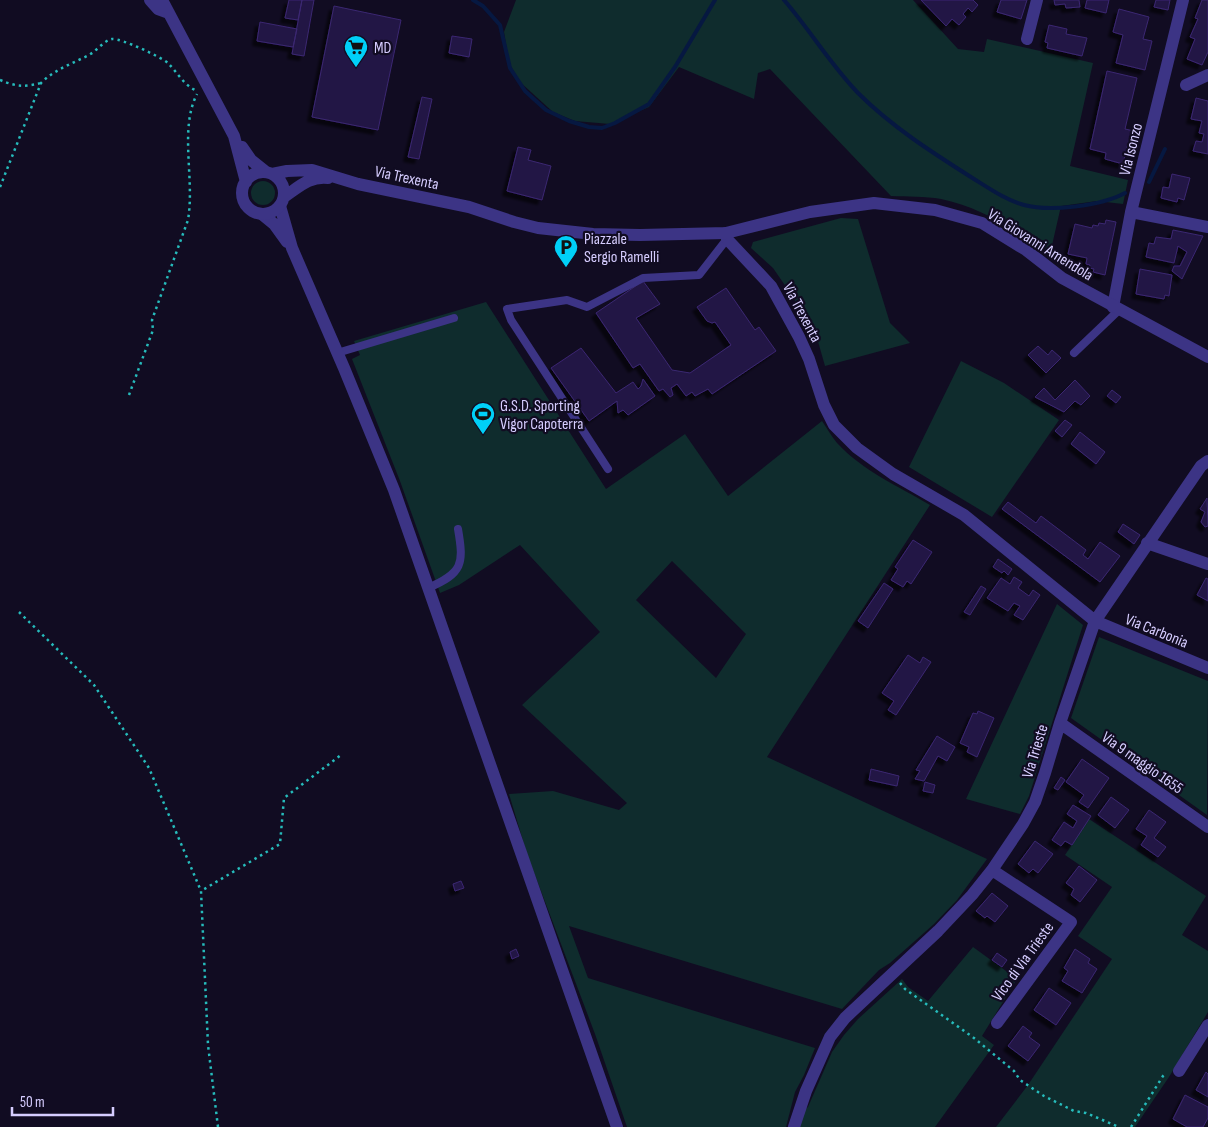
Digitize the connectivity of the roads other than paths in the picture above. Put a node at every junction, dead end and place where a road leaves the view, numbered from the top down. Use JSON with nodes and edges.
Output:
{"nodes":[{"id":1,"x":150,"y":0,"type":"edge"},
{"id":2,"x":162,"y":0,"type":"edge"},
{"id":3,"x":1036,"y":0,"type":"edge"},
{"id":4,"x":1183,"y":0,"type":"edge"},
{"id":5,"x":169,"y":14,"type":"junction"},
{"id":6,"x":1027,"y":39,"type":"dead end"},
{"id":7,"x":1208,"y":74,"type":"edge"},
{"id":8,"x":1186,"y":85,"type":"dead end"},
{"id":9,"x":234,"y":136,"type":"junction"},
{"id":10,"x":269,"y":173,"type":"junction"},
{"id":11,"x":338,"y":179,"type":"junction"},
{"id":12,"x":246,"y":182,"type":"junction"},
{"id":13,"x":282,"y":201,"type":"junction"},
{"id":14,"x":1131,"y":212,"type":"junction"},
{"id":15,"x":262,"y":214,"type":"junction"},
{"id":16,"x":1208,"y":227,"type":"edge"},
{"id":17,"x":726,"y":236,"type":"junction"},
{"id":18,"x":292,"y":248,"type":"junction"},
{"id":19,"x":1116,"y":308,"type":"junction"},
{"id":20,"x":454,"y":318,"type":"dead end"},
{"id":21,"x":338,"y":353,"type":"junction"},
{"id":22,"x":1074,"y":353,"type":"dead end"},
{"id":23,"x":1208,"y":357,"type":"edge"},
{"id":24,"x":1208,"y":461,"type":"edge"},
{"id":25,"x":608,"y":469,"type":"dead end"},
{"id":26,"x":458,"y":529,"type":"dead end"},
{"id":27,"x":1147,"y":543,"type":"junction"},
{"id":28,"x":1208,"y":564,"type":"edge"},
{"id":29,"x":428,"y":588,"type":"junction"},
{"id":30,"x":1094,"y":621,"type":"junction"},
{"id":31,"x":1208,"y":668,"type":"edge"},
{"id":32,"x":1060,"y":723,"type":"junction"},
{"id":33,"x":1208,"y":827,"type":"edge"},
{"id":34,"x":992,"y":870,"type":"junction"},
{"id":35,"x":997,"y":1023,"type":"dead end"},
{"id":36,"x":1208,"y":1025,"type":"edge"},
{"id":37,"x":1179,"y":1071,"type":"road end"},
{"id":38,"x":617,"y":1127,"type":"edge"},
{"id":39,"x":794,"y":1127,"type":"edge"}],
"edges":[{"from":1,"to":5,"type":"street"},
{"from":2,"to":5,"type":"street"},
{"from":3,"to":6,"type":"street"},
{"from":4,"to":14,"type":"street","name":"Via Isonzo"},
{"from":5,"to":9,"type":"street"},
{"from":7,"to":8,"type":"street"},
{"from":9,"to":10,"type":"street"},
{"from":9,"to":12,"type":"street"},
{"from":10,"to":11,"type":"street"},
{"from":10,"to":12,"type":"street"},
{"from":10,"to":13,"type":"street"},
{"from":11,"to":13,"type":"street"},
{"from":11,"to":17,"type":"street","name":"Via Trexenta"},
{"from":12,"to":15,"type":"street"},
{"from":13,"to":15,"type":"street"},
{"from":13,"to":18,"type":"street"},
{"from":14,"to":16,"type":"street"},
{"from":14,"to":19,"type":"street","name":"Via Isonzo"},
{"from":15,"to":18,"type":"street"},
{"from":17,"to":19,"type":"street","name":"Via Giovanni Amendola"},
{"from":17,"to":25,"type":"lane"},
{"from":17,"to":30,"type":"street","name":"Via Trexenta"},
{"from":18,"to":21,"type":"street"},
{"from":19,"to":22,"type":"lane"},
{"from":19,"to":23,"type":"street","name":"Via Giovanni Amendola"},
{"from":20,"to":21,"type":"lane"},
{"from":21,"to":29,"type":"street"},
{"from":24,"to":27,"type":"street","name":"Via Trieste"},
{"from":26,"to":29,"type":"lane"},
{"from":27,"to":28,"type":"street"},
{"from":27,"to":30,"type":"street","name":"Via Trieste"},
{"from":29,"to":38,"type":"street"},
{"from":30,"to":31,"type":"street","name":"Via Carbonia"},
{"from":30,"to":32,"type":"street","name":"Via Trieste"},
{"from":32,"to":33,"type":"street","name":"Via 9 maggio 1655"},
{"from":32,"to":34,"type":"street","name":"Via Trieste"},
{"from":34,"to":35,"type":"street","name":"Vico di Via Trieste"},
{"from":34,"to":39,"type":"street","name":"Via Trieste"},
{"from":36,"to":37,"type":"street"}]}
